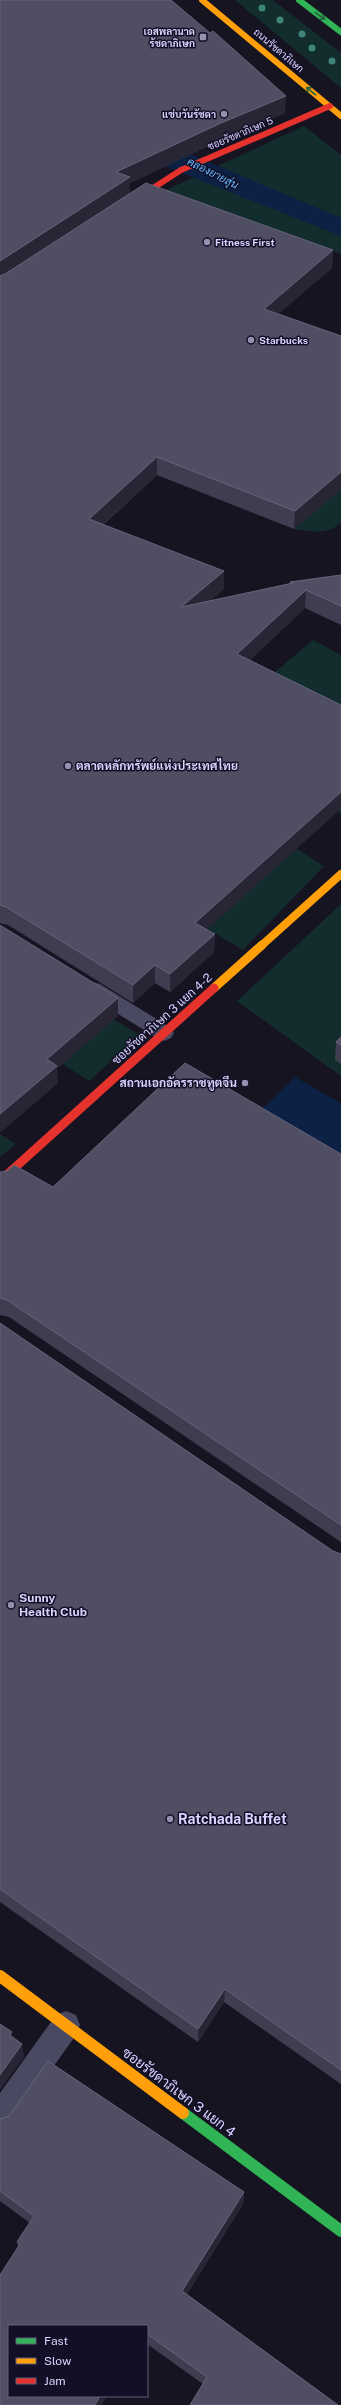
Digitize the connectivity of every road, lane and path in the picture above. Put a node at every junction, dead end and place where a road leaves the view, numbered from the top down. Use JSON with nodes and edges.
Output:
{"nodes":[{"id":1,"x":202,"y":0,"type":"edge"},
{"id":2,"x":298,"y":0,"type":"edge"},
{"id":3,"x":341,"y":32,"type":"edge"},
{"id":4,"x":330,"y":106,"type":"junction"},
{"id":5,"x":341,"y":116,"type":"edge"},
{"id":6,"x":122,"y":208,"type":"edge"},
{"id":7,"x":341,"y":874,"type":"edge"},
{"id":8,"x":79,"y":980,"type":"edge"},
{"id":9,"x":164,"y":1033,"type":"junction"},
{"id":10,"x":0,"y":1181,"type":"edge"},
{"id":11,"x":0,"y":1976,"type":"edge"},
{"id":12,"x":66,"y":2025,"type":"junction"},
{"id":13,"x":0,"y":2117,"type":"edge"},
{"id":14,"x":341,"y":2231,"type":"edge"}],
"edges":[{"from":4,"to":1,"type":"street","name":"ถนนรัชดาภิเษก","one_way":true},
{"from":2,"to":3,"type":"street","one_way":true},
{"from":4,"to":5,"type":"street","name":"ถนนรัชดาภิเษก"},
{"from":4,"to":6,"type":"street","name":"ซอยรัชดาภิเษก 5"},
{"from":7,"to":9,"type":"street","name":"ซอยรัชดาภิเษก 3 แยก 4-2"},
{"from":8,"to":9,"type":"street"},
{"from":9,"to":10,"type":"street","name":"ซอยรัชดาภิเษก 3 แยก 4-2"},
{"from":11,"to":12,"type":"street","name":"ซอยรัชดาภิเษก 3 แยก 4"},
{"from":12,"to":13,"type":"street"},
{"from":12,"to":14,"type":"street","name":"ซอยรัชดาภิเษก 3 แยก 4"}]}
